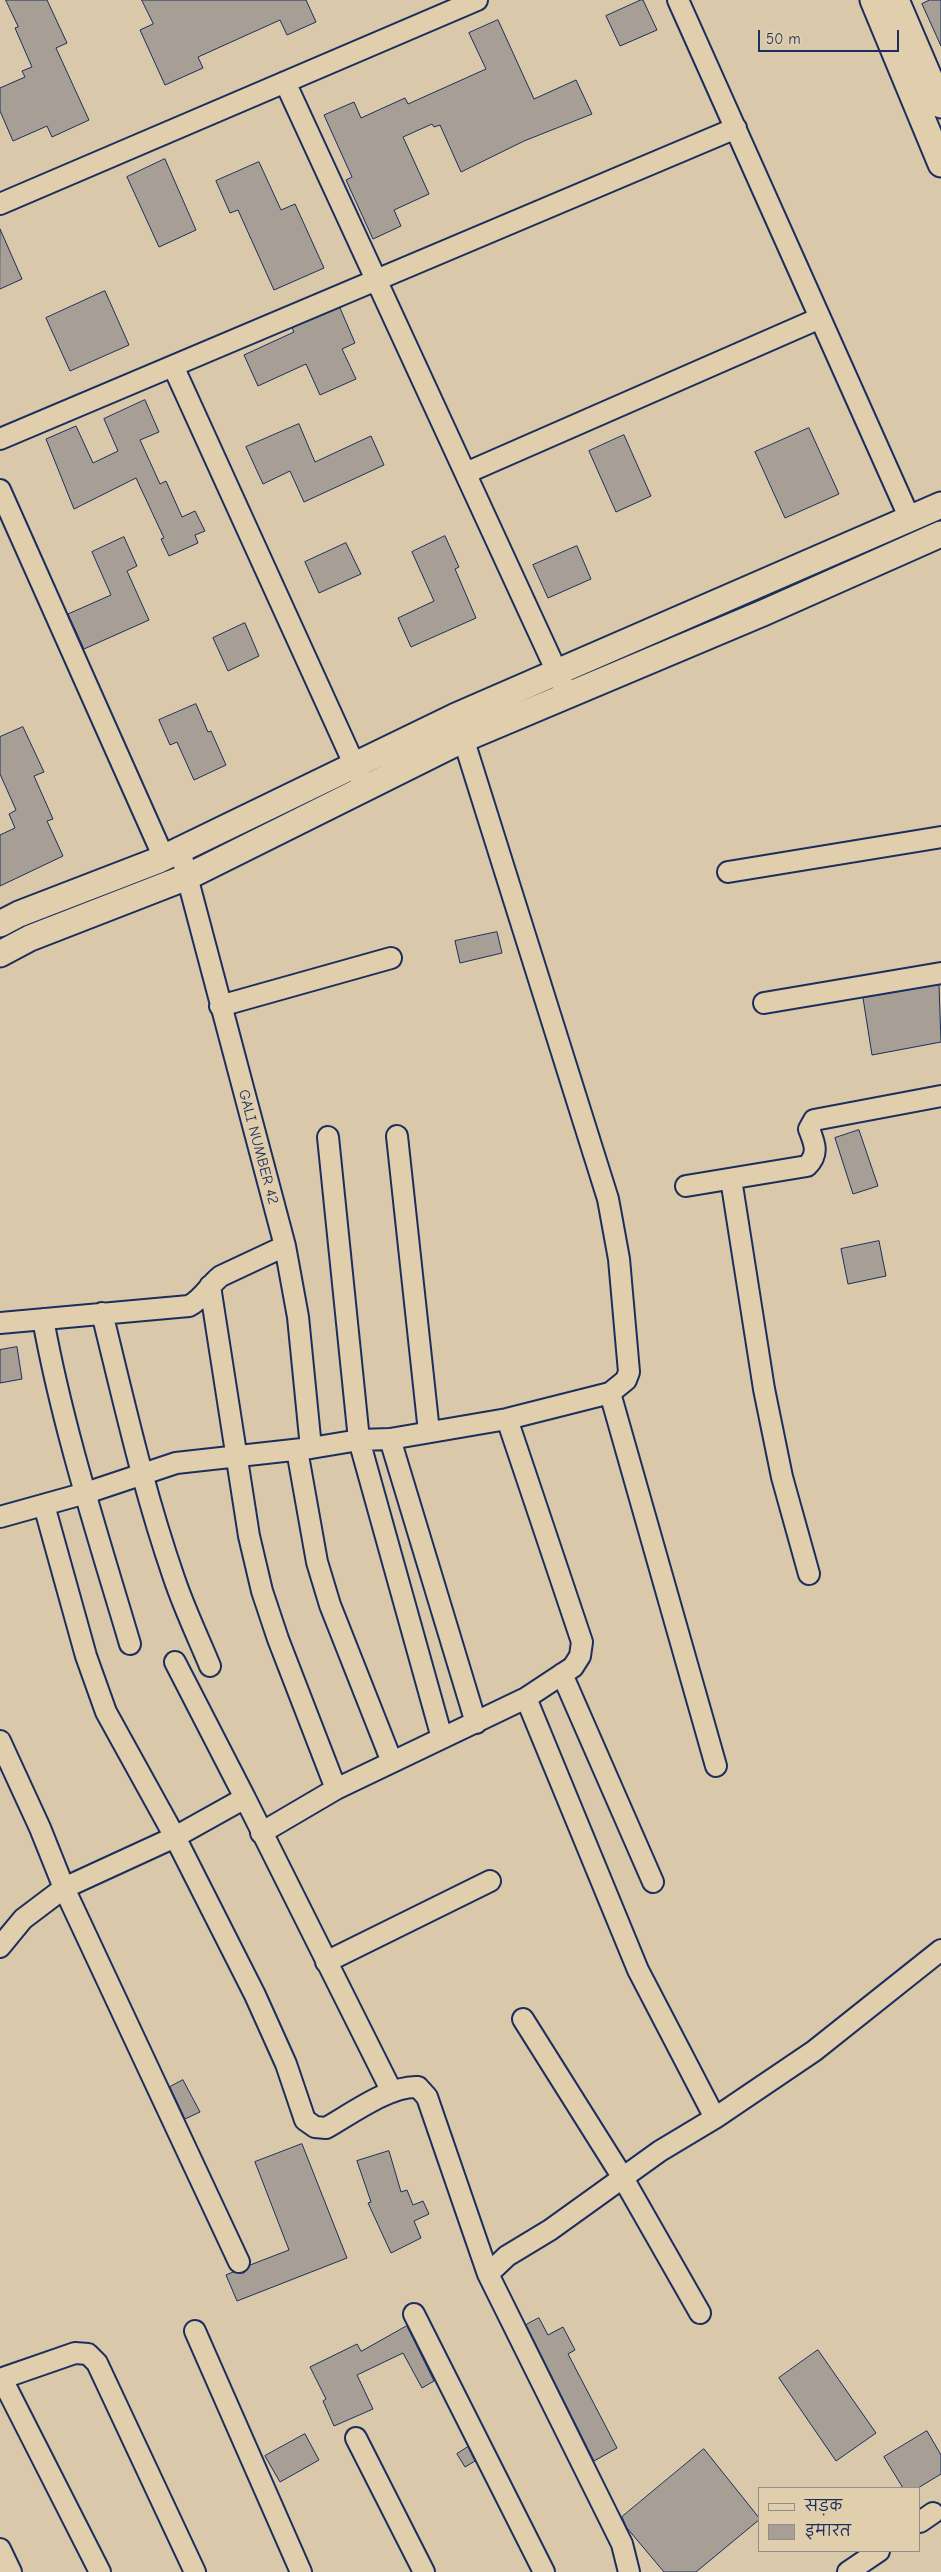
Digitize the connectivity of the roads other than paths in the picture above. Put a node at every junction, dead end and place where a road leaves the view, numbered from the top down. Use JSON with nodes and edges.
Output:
{"nodes":[{"id":1,"x":477,"y":0,"type":"edge"},
{"id":2,"x":678,"y":0,"type":"edge"},
{"id":3,"x":873,"y":0,"type":"edge"},
{"id":4,"x":896,"y":0,"type":"edge"},
{"id":5,"x":285,"y":82,"type":"junction"},
{"id":6,"x":941,"y":105,"type":"edge"},
{"id":7,"x":736,"y":128,"type":"junction"},
{"id":8,"x":941,"y":164,"type":"edge"},
{"id":9,"x":0,"y":204,"type":"edge"},
{"id":10,"x":377,"y":280,"type":"junction"},
{"id":11,"x":820,"y":318,"type":"junction"},
{"id":12,"x":173,"y":366,"type":"junction"},
{"id":13,"x":0,"y":439,"type":"edge"},
{"id":14,"x":466,"y":473,"type":"junction"},
{"id":15,"x":0,"y":490,"type":"edge"},
{"id":16,"x":941,"y":505,"type":"edge"},
{"id":17,"x":910,"y":519,"type":"junction"},
{"id":18,"x":941,"y":534,"type":"edge"},
{"id":19,"x":558,"y":672,"type":"junction"},
{"id":20,"x":568,"y":696,"type":"junction"},
{"id":21,"x":456,"y":716,"type":"junction"},
{"id":22,"x":464,"y":739,"type":"junction"},
{"id":23,"x":354,"y":764,"type":"junction"},
{"id":24,"x":366,"y":788,"type":"junction"},
{"id":25,"x":941,"y":836,"type":"edge"},
{"id":26,"x":172,"y":854,"type":"junction"},
{"id":27,"x":728,"y":872,"type":"dead end"},
{"id":28,"x":187,"y":876,"type":"junction"},
{"id":29,"x":0,"y":924,"type":"edge"},
{"id":30,"x":0,"y":954,"type":"edge"},
{"id":31,"x":392,"y":958,"type":"dead end"},
{"id":32,"x":941,"y":973,"type":"edge"},
{"id":33,"x":764,"y":1003,"type":"dead end"},
{"id":34,"x":220,"y":1006,"type":"junction"},
{"id":35,"x":941,"y":1096,"type":"edge"},
{"id":36,"x":397,"y":1136,"type":"dead end"},
{"id":37,"x":328,"y":1137,"type":"dead end"},
{"id":38,"x":731,"y":1179,"type":"junction"},
{"id":39,"x":686,"y":1186,"type":"dead end"},
{"id":40,"x":284,"y":1246,"type":"junction"},
{"id":41,"x":210,"y":1286,"type":"junction"},
{"id":42,"x":102,"y":1314,"type":"junction"},
{"id":43,"x":43,"y":1319,"type":"junction"},
{"id":44,"x":0,"y":1322,"type":"edge"},
{"id":45,"x":610,"y":1393,"type":"junction"},
{"id":46,"x":507,"y":1419,"type":"junction"},
{"id":47,"x":429,"y":1432,"type":"junction"},
{"id":48,"x":390,"y":1439,"type":"junction"},
{"id":49,"x":359,"y":1440,"type":"junction"},
{"id":50,"x":304,"y":1449,"type":"junction"},
{"id":51,"x":237,"y":1456,"type":"junction"},
{"id":52,"x":142,"y":1473,"type":"junction"},
{"id":53,"x":86,"y":1493,"type":"junction"},
{"id":54,"x":44,"y":1505,"type":"junction"},
{"id":55,"x":0,"y":1517,"type":"edge"},
{"id":56,"x":809,"y":1574,"type":"dead end"},
{"id":57,"x":130,"y":1644,"type":"dead end"},
{"id":58,"x":175,"y":1662,"type":"dead end"},
{"id":59,"x":210,"y":1666,"type":"dead end"},
{"id":60,"x":562,"y":1674,"type":"junction"},
{"id":61,"x":526,"y":1698,"type":"junction"},
{"id":62,"x":476,"y":1723,"type":"junction"},
{"id":63,"x":442,"y":1738,"type":"junction"},
{"id":64,"x":0,"y":1741,"type":"edge"},
{"id":65,"x":392,"y":1762,"type":"junction"},
{"id":66,"x":716,"y":1766,"type":"dead end"},
{"id":67,"x":336,"y":1789,"type":"junction"},
{"id":68,"x":245,"y":1798,"type":"junction"},
{"id":69,"x":261,"y":1833,"type":"junction"},
{"id":70,"x":175,"y":1837,"type":"junction"},
{"id":71,"x":490,"y":1881,"type":"dead end"},
{"id":72,"x":653,"y":1882,"type":"dead end"},
{"id":73,"x":64,"y":1888,"type":"junction"},
{"id":74,"x":0,"y":1947,"type":"edge"},
{"id":75,"x":941,"y":1950,"type":"edge"},
{"id":76,"x":326,"y":1962,"type":"junction"},
{"id":77,"x":523,"y":2019,"type":"dead end"},
{"id":78,"x":392,"y":2092,"type":"junction"},
{"id":79,"x":715,"y":2118,"type":"junction"},
{"id":80,"x":623,"y":2178,"type":"junction"},
{"id":81,"x":239,"y":2262,"type":"dead end"},
{"id":82,"x":488,"y":2274,"type":"junction"},
{"id":83,"x":700,"y":2313,"type":"dead end"},
{"id":84,"x":414,"y":2314,"type":"dead end"},
{"id":85,"x":195,"y":2330,"type":"dead end"},
{"id":86,"x":1,"y":2379,"type":"edge"},
{"id":87,"x":356,"y":2438,"type":"dead end"},
{"id":88,"x":0,"y":2549,"type":"edge"},
{"id":89,"x":878,"y":2552,"type":"edge"},
{"id":90,"x":11,"y":2572,"type":"edge"},
{"id":91,"x":100,"y":2572,"type":"edge"},
{"id":92,"x":195,"y":2572,"type":"edge"},
{"id":93,"x":301,"y":2572,"type":"edge"},
{"id":94,"x":424,"y":2572,"type":"edge"},
{"id":95,"x":544,"y":2572,"type":"edge"},
{"id":96,"x":629,"y":2572,"type":"edge"},
{"id":97,"x":848,"y":2572,"type":"edge"}],
"edges":[{"from":1,"to":5,"type":"street"},
{"from":2,"to":7,"type":"street"},
{"from":3,"to":8,"type":"street"},
{"from":4,"to":6,"type":"street"},
{"from":5,"to":9,"type":"street"},
{"from":5,"to":10,"type":"street"},
{"from":7,"to":10,"type":"street"},
{"from":7,"to":11,"type":"street"},
{"from":10,"to":12,"type":"street"},
{"from":10,"to":14,"type":"street"},
{"from":11,"to":14,"type":"street"},
{"from":11,"to":17,"type":"street"},
{"from":12,"to":13,"type":"street"},
{"from":12,"to":23,"type":"street"},
{"from":14,"to":19,"type":"street"},
{"from":15,"to":26,"type":"street","name":"GALI NUMBER 42"},
{"from":16,"to":17,"type":"street"},
{"from":17,"to":19,"type":"street"},
{"from":18,"to":20,"type":"street"},
{"from":19,"to":20,"type":"street"},
{"from":19,"to":21,"type":"street"},
{"from":20,"to":22,"type":"street"},
{"from":21,"to":22,"type":"street"},
{"from":21,"to":23,"type":"street"},
{"from":22,"to":24,"type":"street"},
{"from":22,"to":45,"type":"street"},
{"from":23,"to":24,"type":"street"},
{"from":23,"to":26,"type":"street"},
{"from":24,"to":28,"type":"street"},
{"from":25,"to":27,"type":"street"},
{"from":26,"to":28,"type":"street","name":"GALI NUMBER 42"},
{"from":26,"to":29,"type":"street"},
{"from":28,"to":30,"type":"street"},
{"from":28,"to":34,"type":"street","name":"GALI NUMBER 42"},
{"from":31,"to":34,"type":"street"},
{"from":32,"to":33,"type":"street"},
{"from":34,"to":40,"type":"street","name":"GALI NUMBER 42"},
{"from":35,"to":38,"type":"street"},
{"from":36,"to":47,"type":"street"},
{"from":37,"to":49,"type":"street"},
{"from":38,"to":39,"type":"street"},
{"from":38,"to":56,"type":"street"},
{"from":40,"to":41,"type":"street"},
{"from":40,"to":50,"type":"street","name":"GALI NUMBER 42"},
{"from":41,"to":42,"type":"street"},
{"from":41,"to":51,"type":"street"},
{"from":42,"to":43,"type":"street"},
{"from":42,"to":52,"type":"street"},
{"from":43,"to":44,"type":"street"},
{"from":43,"to":53,"type":"street"},
{"from":45,"to":46,"type":"street"},
{"from":45,"to":66,"type":"street"},
{"from":46,"to":47,"type":"street"},
{"from":46,"to":60,"type":"street"},
{"from":47,"to":48,"type":"street"},
{"from":48,"to":49,"type":"street"},
{"from":48,"to":62,"type":"street"},
{"from":49,"to":50,"type":"street"},
{"from":49,"to":63,"type":"street"},
{"from":50,"to":51,"type":"street"},
{"from":50,"to":65,"type":"street","name":"GALI NUMBER 42"},
{"from":51,"to":52,"type":"street"},
{"from":51,"to":67,"type":"street"},
{"from":52,"to":53,"type":"street"},
{"from":52,"to":59,"type":"street"},
{"from":53,"to":54,"type":"street"},
{"from":53,"to":57,"type":"street"},
{"from":54,"to":55,"type":"street"},
{"from":54,"to":70,"type":"street"},
{"from":58,"to":68,"type":"street"},
{"from":60,"to":61,"type":"street"},
{"from":60,"to":72,"type":"street"},
{"from":61,"to":62,"type":"street"},
{"from":61,"to":79,"type":"street"},
{"from":62,"to":63,"type":"street"},
{"from":63,"to":65,"type":"street"},
{"from":64,"to":73,"type":"street"},
{"from":65,"to":67,"type":"street"},
{"from":67,"to":69,"type":"street"},
{"from":68,"to":69,"type":"street"},
{"from":68,"to":70,"type":"street"},
{"from":69,"to":76,"type":"street"},
{"from":70,"to":73,"type":"street"},
{"from":70,"to":78,"type":"street"},
{"from":71,"to":76,"type":"street"},
{"from":73,"to":74,"type":"street"},
{"from":73,"to":81,"type":"street"},
{"from":75,"to":79,"type":"street"},
{"from":76,"to":78,"type":"street"},
{"from":77,"to":80,"type":"street"},
{"from":78,"to":82,"type":"street"},
{"from":79,"to":80,"type":"street"},
{"from":80,"to":82,"type":"street"},
{"from":80,"to":83,"type":"street"},
{"from":82,"to":96,"type":"street"},
{"from":84,"to":95,"type":"street"},
{"from":85,"to":93,"type":"street"},
{"from":86,"to":91,"type":"street"},
{"from":86,"to":92,"type":"street"},
{"from":87,"to":94,"type":"street"},
{"from":88,"to":90,"type":"street"},
{"from":89,"to":97,"type":"street"}]}
